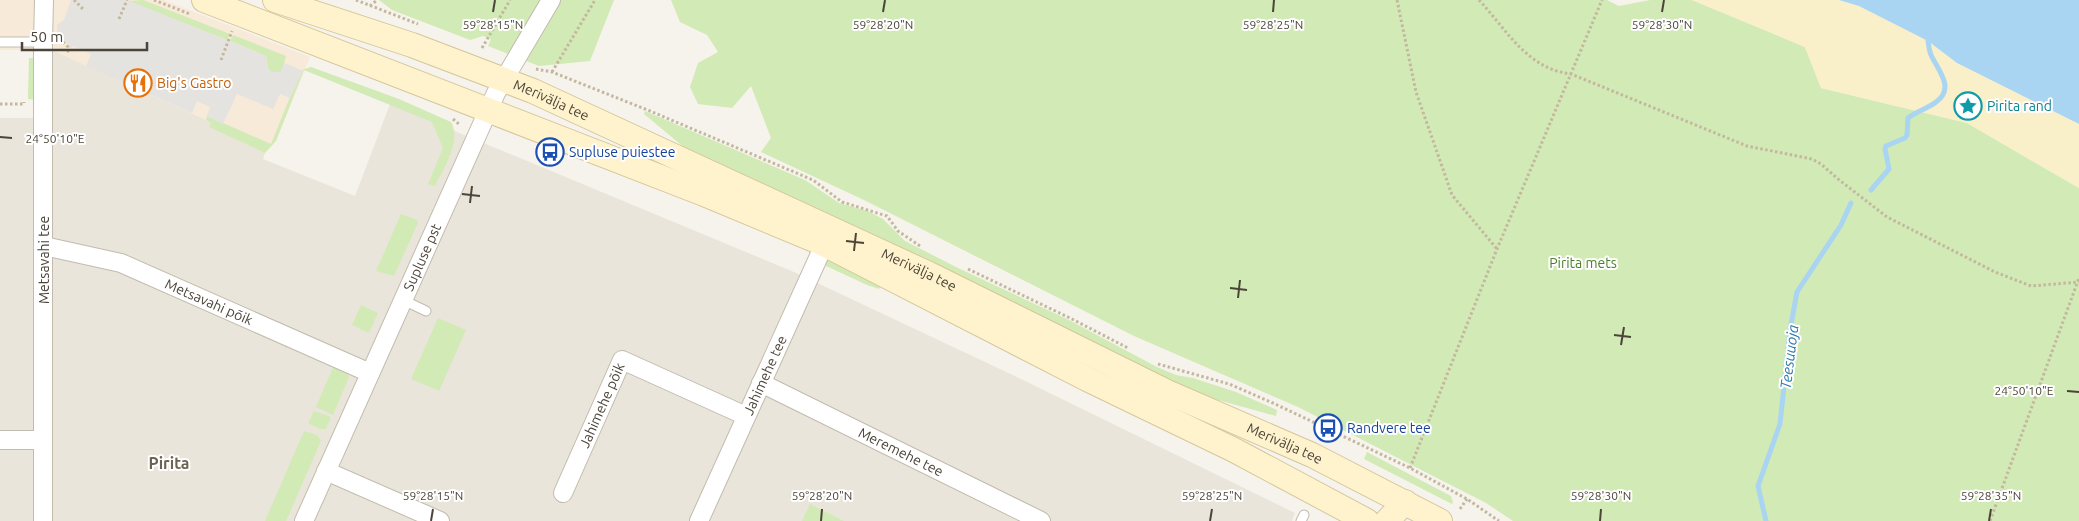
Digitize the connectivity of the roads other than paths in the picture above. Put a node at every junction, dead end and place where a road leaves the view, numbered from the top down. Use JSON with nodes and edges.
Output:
{"nodes":[{"id":1,"x":44,"y":0,"type":"edge"},
{"id":2,"x":204,"y":0,"type":"edge"},
{"id":3,"x":275,"y":0,"type":"edge"},
{"id":4,"x":551,"y":0,"type":"edge"},
{"id":5,"x":0,"y":42,"type":"edge"},
{"id":6,"x":43,"y":42,"type":"junction"},
{"id":7,"x":503,"y":79,"type":"junction"},
{"id":8,"x":488,"y":110,"type":"junction"},
{"id":9,"x":827,"y":237,"type":"junction"},
{"id":10,"x":44,"y":246,"type":"junction"},
{"id":11,"x":402,"y":300,"type":"junction"},
{"id":12,"x":426,"y":312,"type":"dead end"},
{"id":13,"x":370,"y":373,"type":"junction"},
{"id":14,"x":761,"y":383,"type":"junction"},
{"id":15,"x":746,"y":416,"type":"junction"},
{"id":16,"x":0,"y":440,"type":"edge"},
{"id":17,"x":44,"y":440,"type":"junction"},
{"id":18,"x":326,"y":471,"type":"junction"},
{"id":19,"x":563,"y":493,"type":"dead end"},
{"id":20,"x":1404,"y":512,"type":"edge"},
{"id":21,"x":1450,"y":515,"type":"edge"},
{"id":22,"x":43,"y":521,"type":"edge"},
{"id":23,"x":304,"y":521,"type":"edge"},
{"id":24,"x":440,"y":521,"type":"edge"},
{"id":25,"x":699,"y":521,"type":"edge"},
{"id":26,"x":1042,"y":521,"type":"edge"},
{"id":27,"x":1367,"y":521,"type":"edge"},
{"id":28,"x":1387,"y":521,"type":"edge"}],
"edges":[{"from":1,"to":6,"type":"street","name":"Metsavahi tee"},
{"from":2,"to":8,"type":"main road","name":"Merivälja tee"},
{"from":3,"to":7,"type":"main road","name":"Merivälja tee"},
{"from":4,"to":7,"type":"street","name":"Supluse pst"},
{"from":5,"to":6,"type":"lane"},
{"from":6,"to":10,"type":"street","name":"Metsavahi tee"},
{"from":7,"to":8,"type":"street","name":"Supluse pst"},
{"from":7,"to":9,"type":"main road","name":"Merivälja tee"},
{"from":8,"to":9,"type":"main road","name":"Merivälja tee"},
{"from":8,"to":11,"type":"street","name":"Supluse pst"},
{"from":9,"to":14,"type":"street","name":"Jahimehe tee"},
{"from":9,"to":20,"type":"main road","name":"Merivälja tee"},
{"from":9,"to":27,"type":"main road","name":"Merivälja tee"},
{"from":10,"to":13,"type":"street","name":"Metsavahi põik"},
{"from":10,"to":17,"type":"street","name":"Metsavahi tee"},
{"from":11,"to":12,"type":"lane"},
{"from":11,"to":13,"type":"street","name":"Supluse pst"},
{"from":13,"to":18,"type":"street","name":"Supluse pst"},
{"from":14,"to":15,"type":"street","name":"Jahimehe tee"},
{"from":14,"to":26,"type":"street","name":"Meremehe tee"},
{"from":15,"to":19,"type":"street","name":"Jahimehe põik"},
{"from":15,"to":25,"type":"street","name":"Jahimehe tee"},
{"from":16,"to":17,"type":"street"},
{"from":17,"to":22,"type":"street","name":"Metsavahi tee"},
{"from":18,"to":23,"type":"street","name":"Supluse pst"},
{"from":18,"to":24,"type":"street"},
{"from":20,"to":21,"type":"main road","name":"Merivälja tee"},
{"from":20,"to":28,"type":"main road"}]}
